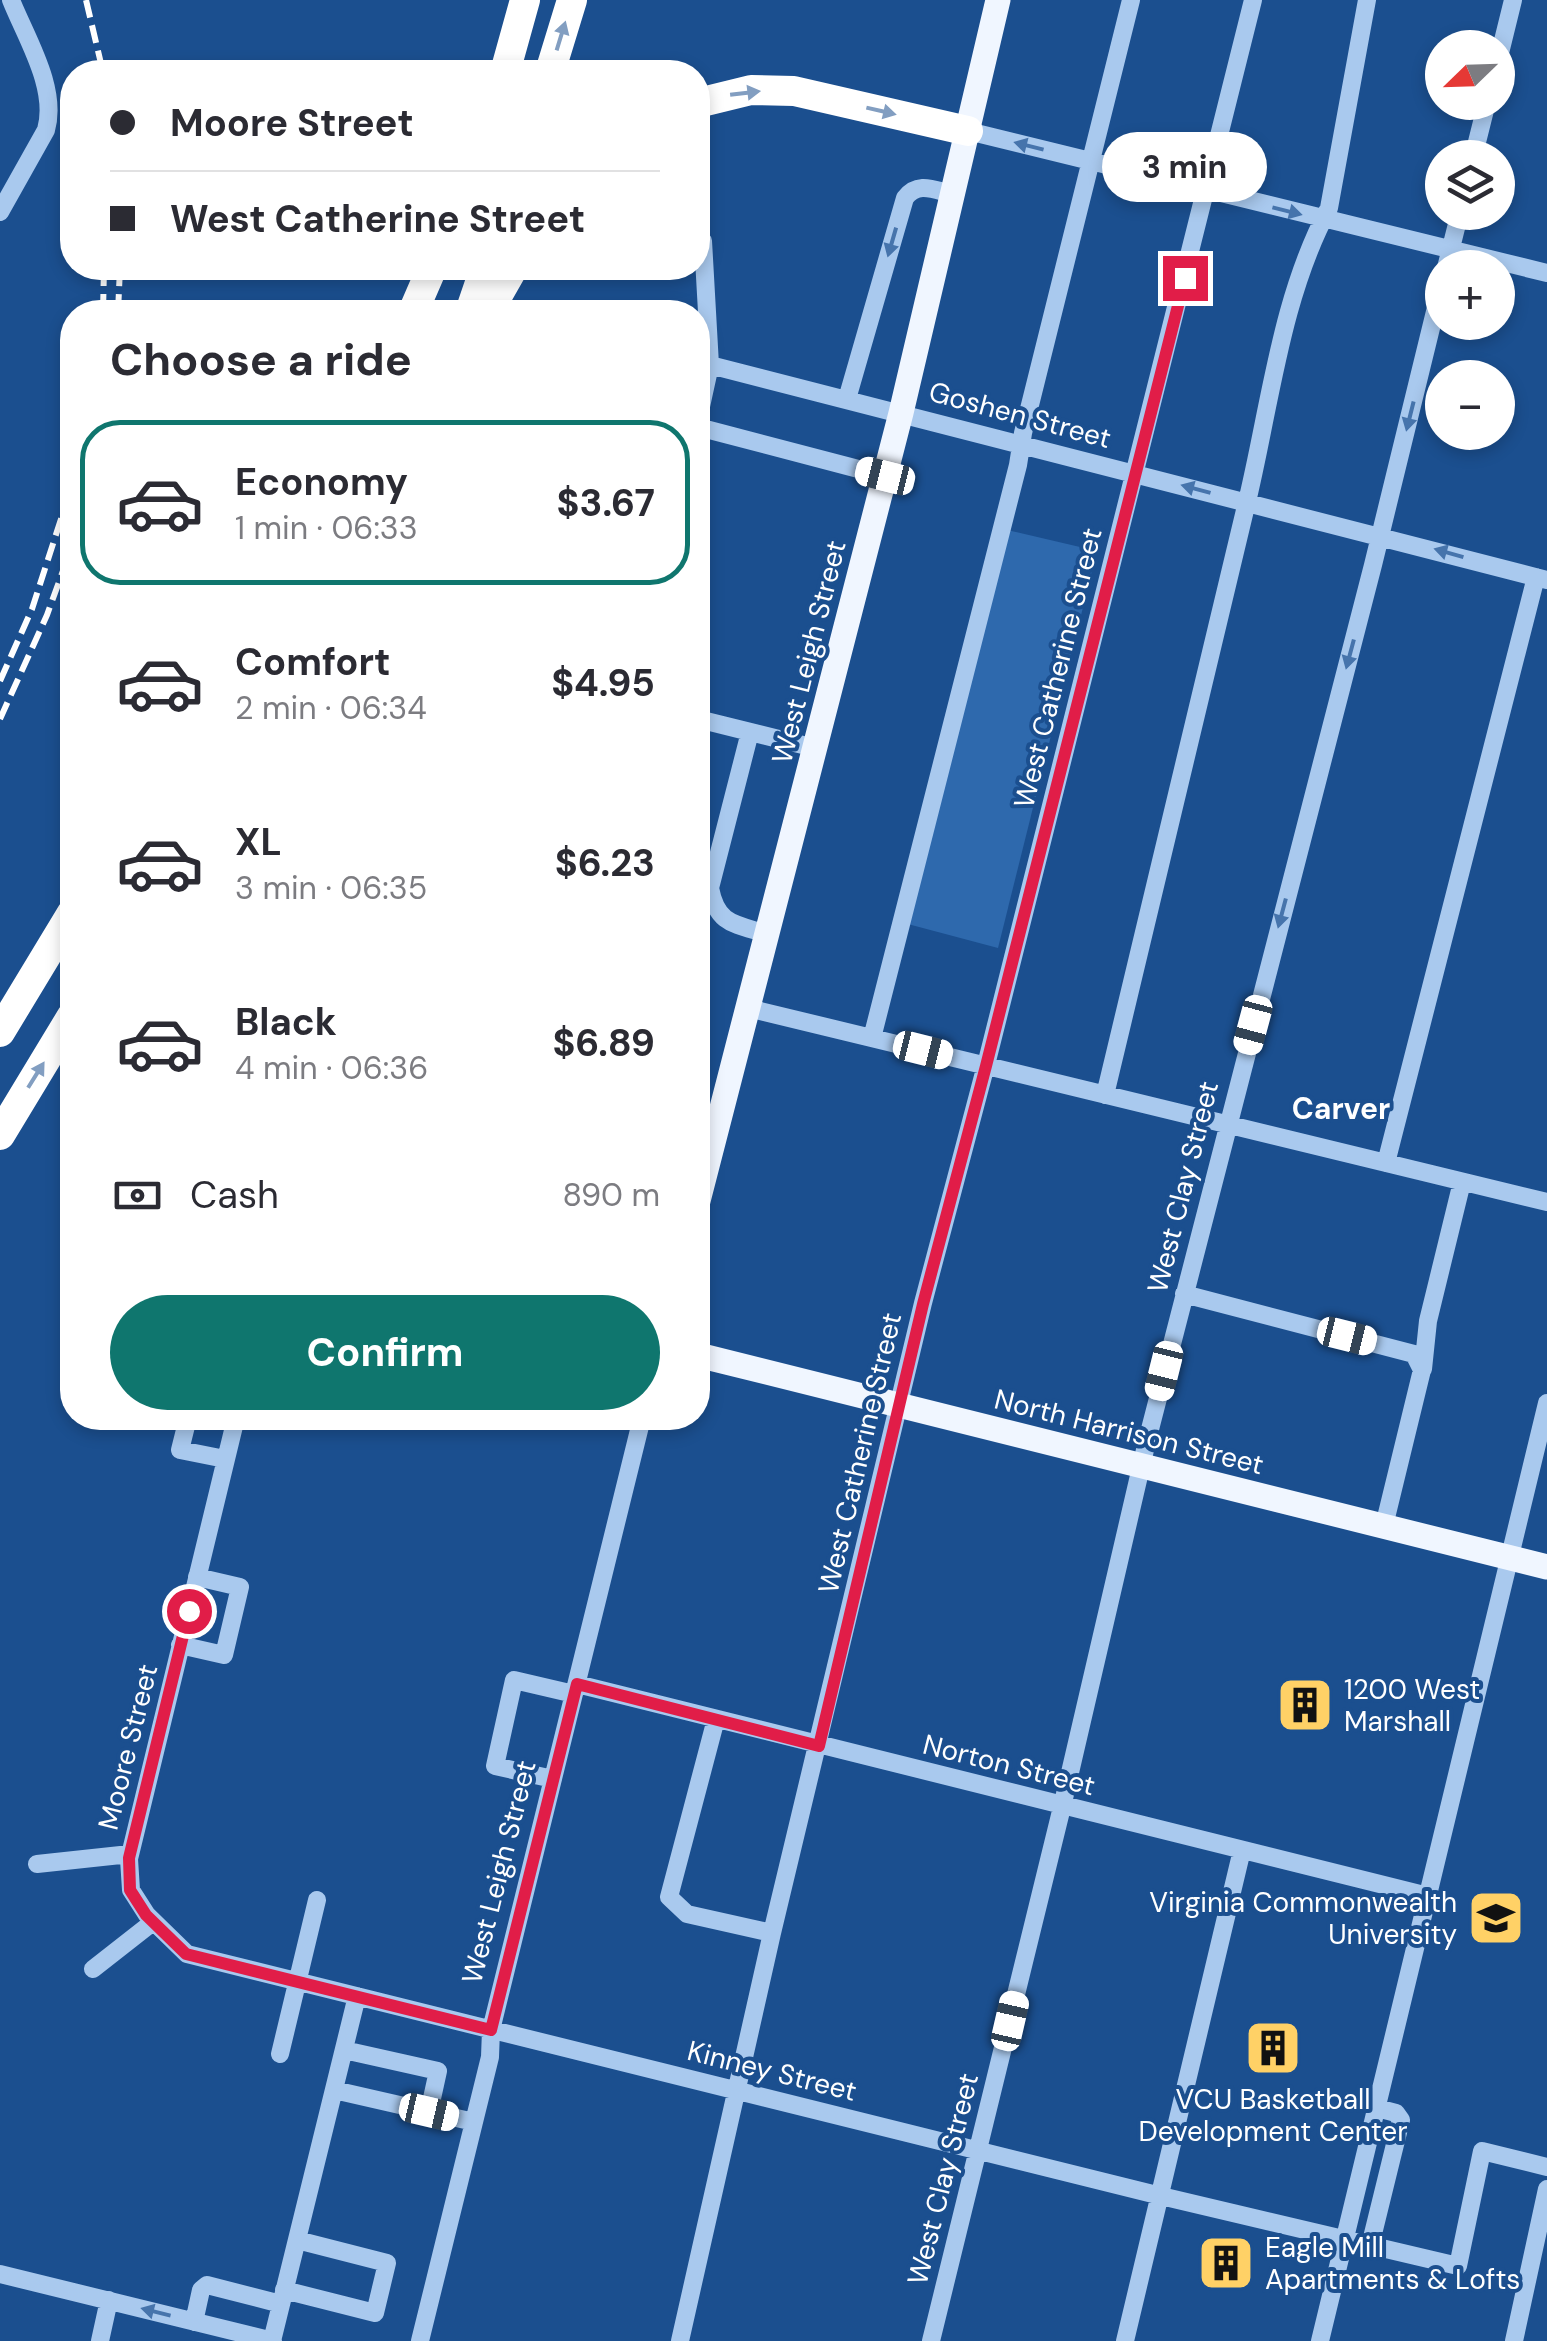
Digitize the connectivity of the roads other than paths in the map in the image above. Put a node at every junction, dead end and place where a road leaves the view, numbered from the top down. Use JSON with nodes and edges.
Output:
{"nodes":[{"id":1,"x":10,"y":0,"type":"edge"},
{"id":2,"x":525,"y":0,"type":"edge"},
{"id":3,"x":572,"y":0,"type":"edge"},
{"id":4,"x":998,"y":0,"type":"edge"},
{"id":5,"x":1131,"y":0,"type":"edge"},
{"id":6,"x":1253,"y":0,"type":"edge"},
{"id":7,"x":1367,"y":0,"type":"edge"},
{"id":8,"x":1513,"y":0,"type":"edge"},
{"id":9,"x":1506,"y":30,"type":"edge"},
{"id":10,"x":508,"y":60,"type":"edge"},
{"id":11,"x":554,"y":60,"type":"edge"},
{"id":12,"x":710,"y":100,"type":"edge"},
{"id":13,"x":968,"y":131,"type":"junction"},
{"id":14,"x":1090,"y":161,"type":"junction"},
{"id":15,"x":1207,"y":190,"type":"junction"},
{"id":16,"x":952,"y":194,"type":"junction"},
{"id":17,"x":0,"y":212,"type":"edge"},
{"id":18,"x":1322,"y":220,"type":"junction"},
{"id":19,"x":1456,"y":230,"type":"edge"},
{"id":20,"x":1451,"y":248,"type":"junction"},
{"id":21,"x":1547,"y":273,"type":"edge"},
{"id":22,"x":710,"y":323,"type":"edge"},
{"id":23,"x":1428,"y":340,"type":"edge"},
{"id":24,"x":710,"y":366,"type":"joint"},
{"id":25,"x":847,"y":399,"type":"junction"},
{"id":26,"x":901,"y":412,"type":"junction"},
{"id":27,"x":710,"y":426,"type":"edge"},
{"id":28,"x":1022,"y":443,"type":"junction"},
{"id":29,"x":1135,"y":474,"type":"junction"},
{"id":30,"x":885,"y":476,"type":"junction"},
{"id":31,"x":1247,"y":503,"type":"junction"},
{"id":32,"x":1380,"y":536,"type":"junction"},
{"id":33,"x":1541,"y":578,"type":"edge"},
{"id":34,"x":710,"y":722,"type":"edge"},
{"id":35,"x":750,"y":732,"type":"junction"},
{"id":36,"x":815,"y":748,"type":"junction"},
{"id":37,"x":60,"y":933,"type":"edge"},
{"id":38,"x":767,"y":934,"type":"junction"},
{"id":39,"x":748,"y":1008,"type":"junction"},
{"id":40,"x":0,"y":1032,"type":"edge"},
{"id":41,"x":60,"y":1036,"type":"edge"},
{"id":42,"x":872,"y":1038,"type":"junction"},
{"id":43,"x":986,"y":1066,"type":"junction"},
{"id":44,"x":1105,"y":1095,"type":"junction"},
{"id":45,"x":1226,"y":1124,"type":"junction"},
{"id":46,"x":0,"y":1135,"type":"edge"},
{"id":47,"x":710,"y":1155,"type":"edge"},
{"id":48,"x":1386,"y":1163,"type":"junction"},
{"id":49,"x":1462,"y":1182,"type":"junction"},
{"id":50,"x":1547,"y":1202,"type":"edge"},
{"id":51,"x":1184,"y":1294,"type":"junction"},
{"id":52,"x":710,"y":1359,"type":"edge"},
{"id":53,"x":1422,"y":1370,"type":"junction"},
{"id":54,"x":1547,"y":1402,"type":"edge"},
{"id":55,"x":900,"y":1407,"type":"junction"},
{"id":56,"x":1544,"y":1423,"type":"edge"},
{"id":57,"x":185,"y":1430,"type":"edge"},
{"id":58,"x":233,"y":1430,"type":"edge"},
{"id":59,"x":639,"y":1430,"type":"edge"},
{"id":60,"x":226,"y":1460,"type":"junction"},
{"id":61,"x":1141,"y":1466,"type":"junction"},
{"id":62,"x":1384,"y":1526,"type":"junction"},
{"id":63,"x":1510,"y":1557,"type":"junction"},
{"id":64,"x":1547,"y":1567,"type":"edge"},
{"id":65,"x":197,"y":1577,"type":"junction"},
{"id":66,"x":180,"y":1645,"type":"junction"},
{"id":67,"x":575,"y":1689,"type":"junction"},
{"id":68,"x":716,"y":1719,"type":"junction"},
{"id":69,"x":819,"y":1746,"type":"junction"},
{"id":70,"x":553,"y":1779,"type":"junction"},
{"id":71,"x":1062,"y":1807,"type":"junction"},
{"id":72,"x":1242,"y":1850,"type":"junction"},
{"id":73,"x":130,"y":1854,"type":"junction"},
{"id":74,"x":37,"y":1864,"type":"dead end"},
{"id":75,"x":1428,"y":1896,"type":"junction"},
{"id":76,"x":318,"y":1900,"type":"dead end"},
{"id":77,"x":154,"y":1922,"type":"junction"},
{"id":78,"x":772,"y":1933,"type":"junction"},
{"id":79,"x":186,"y":1954,"type":"joint"},
{"id":80,"x":94,"y":1969,"type":"dead end"},
{"id":81,"x":297,"y":1982,"type":"junction"},
{"id":82,"x":358,"y":1996,"type":"junction"},
{"id":83,"x":491,"y":2030,"type":"junction"},
{"id":84,"x":344,"y":2050,"type":"junction"},
{"id":85,"x":280,"y":2054,"type":"dead end"},
{"id":86,"x":334,"y":2090,"type":"junction"},
{"id":87,"x":736,"y":2092,"type":"junction"},
{"id":88,"x":1377,"y":2108,"type":"junction"},
{"id":89,"x":429,"y":2112,"type":"junction"},
{"id":90,"x":474,"y":2122,"type":"junction"},
{"id":91,"x":979,"y":2150,"type":"junction"},
{"id":92,"x":1547,"y":2167,"type":"edge"},
{"id":93,"x":1547,"y":2188,"type":"edge"},
{"id":94,"x":1160,"y":2196,"type":"junction"},
{"id":95,"x":296,"y":2240,"type":"junction"},
{"id":96,"x":1345,"y":2240,"type":"junction"},
{"id":97,"x":1370,"y":2246,"type":"junction"},
{"id":98,"x":0,"y":2274,"type":"edge"},
{"id":99,"x":282,"y":2297,"type":"junction"},
{"id":100,"x":109,"y":2300,"type":"junction"},
{"id":101,"x":194,"y":2322,"type":"junction"},
{"id":102,"x":100,"y":2341,"type":"edge"},
{"id":103,"x":272,"y":2341,"type":"edge"},
{"id":104,"x":420,"y":2341,"type":"edge"},
{"id":105,"x":680,"y":2341,"type":"edge"},
{"id":106,"x":930,"y":2341,"type":"edge"},
{"id":107,"x":1125,"y":2341,"type":"edge"},
{"id":108,"x":1320,"y":2341,"type":"edge"},
{"id":109,"x":1514,"y":2341,"type":"edge"}],
"edges":[{"from":1,"to":17,"type":"street"},
{"from":2,"to":10,"type":"highway"},
{"from":11,"to":3,"type":"highway","one_way":true},
{"from":4,"to":13,"type":"main road","name":"West Leigh Street"},
{"from":5,"to":14,"type":"street"},
{"from":6,"to":15,"type":"street","name":"West Catherine Street"},
{"from":7,"to":18,"type":"street"},
{"from":8,"to":9,"type":"street"},
{"from":12,"to":13,"type":"highway","one_way":true},
{"from":14,"to":13,"type":"street","one_way":true},
{"from":13,"to":16,"type":"main road","name":"West Leigh Street"},
{"from":14,"to":15,"type":"street"},
{"from":14,"to":28,"type":"street"},
{"from":15,"to":18,"type":"street","one_way":true},
{"from":15,"to":29,"type":"street","name":"West Catherine Street"},
{"from":16,"to":25,"type":"street","one_way":true},
{"from":16,"to":26,"type":"main road","name":"West Leigh Street"},
{"from":18,"to":20,"type":"street"},
{"from":18,"to":31,"type":"street"},
{"from":19,"to":20,"type":"street"},
{"from":20,"to":21,"type":"street"},
{"from":22,"to":24,"type":"street"},
{"from":23,"to":32,"type":"street","name":"West Clay Street","one_way":true},
{"from":24,"to":25,"type":"street","name":"Goshen Street"},
{"from":25,"to":26,"type":"street","name":"Goshen Street"},
{"from":26,"to":28,"type":"street","name":"Goshen Street"},
{"from":26,"to":30,"type":"main road","name":"West Leigh Street"},
{"from":27,"to":30,"type":"street"},
{"from":28,"to":29,"type":"street","name":"Goshen Street"},
{"from":28,"to":42,"type":"street"},
{"from":31,"to":29,"type":"street","name":"Goshen Street","one_way":true},
{"from":29,"to":43,"type":"street","name":"West Catherine Street"},
{"from":30,"to":36,"type":"main road","name":"West Leigh Street"},
{"from":31,"to":32,"type":"street","name":"Goshen Street"},
{"from":31,"to":44,"type":"street"},
{"from":33,"to":32,"type":"street","name":"Goshen Street","one_way":true},
{"from":32,"to":45,"type":"street","name":"West Clay Street","one_way":true},
{"from":33,"to":48,"type":"street"},
{"from":34,"to":35,"type":"street"},
{"from":35,"to":36,"type":"street"},
{"from":35,"to":38,"type":"street"},
{"from":36,"to":38,"type":"main road","name":"West Leigh Street"},
{"from":37,"to":40,"type":"highway"},
{"from":38,"to":39,"type":"main road","name":"West Leigh Street"},
{"from":39,"to":42,"type":"street"},
{"from":39,"to":47,"type":"main road","name":"West Leigh Street"},
{"from":46,"to":41,"type":"highway","one_way":true},
{"from":42,"to":43,"type":"street"},
{"from":43,"to":44,"type":"street"},
{"from":43,"to":55,"type":"street","name":"West Catherine Street"},
{"from":44,"to":45,"type":"street"},
{"from":45,"to":48,"type":"street"},
{"from":45,"to":51,"type":"street","name":"West Clay Street"},
{"from":48,"to":49,"type":"street"},
{"from":49,"to":50,"type":"street"},
{"from":49,"to":53,"type":"street"},
{"from":51,"to":53,"type":"street"},
{"from":51,"to":61,"type":"street","name":"West Clay Street"},
{"from":52,"to":55,"type":"main road","name":"North Harrison Street"},
{"from":53,"to":62,"type":"street"},
{"from":54,"to":56,"type":"street"},
{"from":55,"to":61,"type":"main road","name":"North Harrison Street"},
{"from":55,"to":69,"type":"street","name":"West Catherine Street"},
{"from":56,"to":63,"type":"street"},
{"from":57,"to":60,"type":"street"},
{"from":58,"to":60,"type":"street","name":"Moore Street"},
{"from":59,"to":67,"type":"street","name":"West Leigh Street"},
{"from":60,"to":65,"type":"street","name":"Moore Street"},
{"from":61,"to":62,"type":"main road","name":"North Harrison Street"},
{"from":61,"to":71,"type":"street","name":"West Clay Street"},
{"from":62,"to":63,"type":"main road","name":"North Harrison Street"},
{"from":63,"to":64,"type":"main road","name":"North Harrison Street"},
{"from":63,"to":75,"type":"street"},
{"from":65,"to":66,"type":"street","name":"Moore Street"},
{"from":65,"to":66,"type":"street"},
{"from":66,"to":73,"type":"street","name":"Moore Street"},
{"from":67,"to":68,"type":"street","name":"Norton Street"},
{"from":67,"to":70,"type":"street","name":"West Leigh Street"},
{"from":67,"to":70,"type":"street","name":"Norton Street"},
{"from":68,"to":69,"type":"street","name":"Norton Street"},
{"from":68,"to":78,"type":"street"},
{"from":69,"to":71,"type":"street","name":"Norton Street"},
{"from":69,"to":78,"type":"street","name":"West Catherine Street"},
{"from":70,"to":83,"type":"street","name":"West Leigh Street"},
{"from":71,"to":72,"type":"street","name":"Norton Street"},
{"from":71,"to":91,"type":"street","name":"West Clay Street"},
{"from":72,"to":75,"type":"street","name":"Norton Street"},
{"from":72,"to":94,"type":"street"},
{"from":73,"to":74,"type":"street"},
{"from":73,"to":77,"type":"street","name":"Moore Street"},
{"from":75,"to":88,"type":"street"},
{"from":76,"to":81,"type":"street"},
{"from":77,"to":79,"type":"street","name":"Moore Street"},
{"from":77,"to":80,"type":"street"},
{"from":78,"to":87,"type":"street","name":"West Catherine Street"},
{"from":79,"to":81,"type":"street","name":"Kinney Street"},
{"from":81,"to":82,"type":"street","name":"Kinney Street"},
{"from":81,"to":85,"type":"street"},
{"from":82,"to":83,"type":"street","name":"Kinney Street"},
{"from":82,"to":84,"type":"street"},
{"from":83,"to":87,"type":"street","name":"Kinney Street"},
{"from":83,"to":90,"type":"street","name":"West Leigh Street"},
{"from":84,"to":86,"type":"street"},
{"from":84,"to":89,"type":"street"},
{"from":86,"to":89,"type":"street"},
{"from":86,"to":95,"type":"street"},
{"from":87,"to":91,"type":"street","name":"Kinney Street"},
{"from":87,"to":105,"type":"street","name":"West Catherine Street"},
{"from":88,"to":96,"type":"street"},
{"from":88,"to":97,"type":"street"},
{"from":89,"to":90,"type":"street"},
{"from":90,"to":104,"type":"street","name":"West Leigh Street"},
{"from":91,"to":94,"type":"street","name":"Kinney Street"},
{"from":91,"to":106,"type":"street","name":"West Clay Street"},
{"from":92,"to":97,"type":"street","name":"Kinney Street"},
{"from":93,"to":109,"type":"street"},
{"from":94,"to":96,"type":"street","name":"Kinney Street"},
{"from":94,"to":107,"type":"street"},
{"from":95,"to":99,"type":"street"},
{"from":95,"to":99,"type":"street"},
{"from":96,"to":97,"type":"street","name":"Kinney Street"},
{"from":96,"to":108,"type":"street"},
{"from":98,"to":100,"type":"street"},
{"from":99,"to":101,"type":"street"},
{"from":99,"to":103,"type":"street"},
{"from":101,"to":100,"type":"street","one_way":true},
{"from":100,"to":102,"type":"street"},
{"from":101,"to":103,"type":"street"}]}
